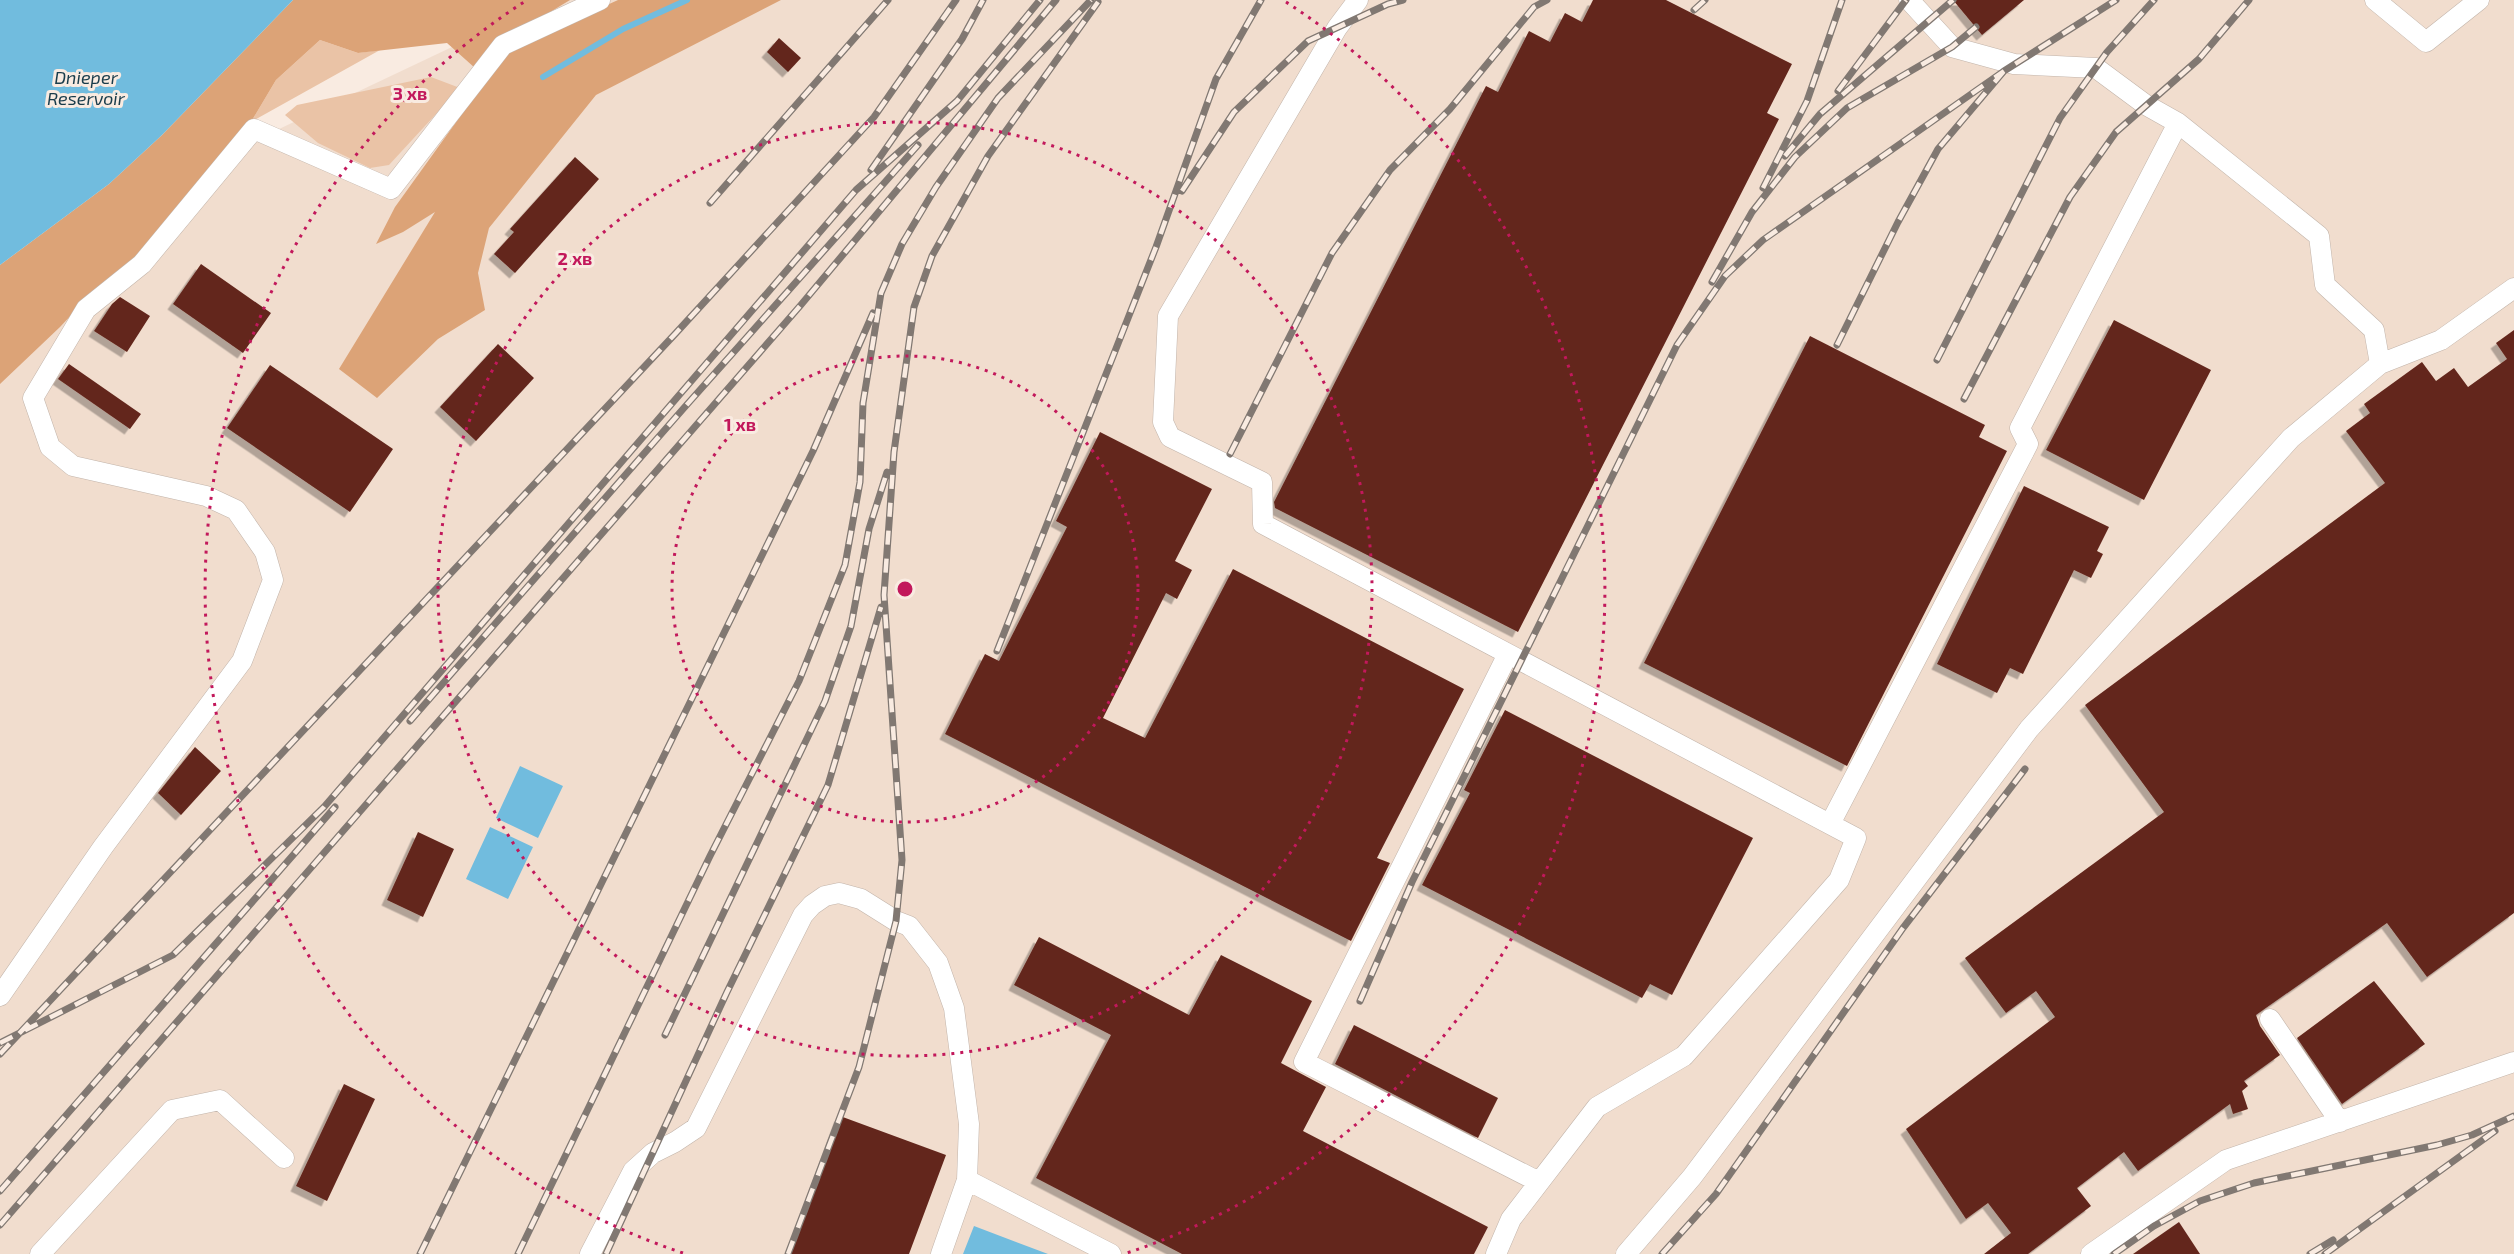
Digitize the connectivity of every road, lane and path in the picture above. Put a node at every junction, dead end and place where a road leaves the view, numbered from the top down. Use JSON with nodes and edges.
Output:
{"nodes":[{"id":1,"x":600,"y":0,"type":"edge"},
{"id":2,"x":1358,"y":0,"type":"edge"},
{"id":3,"x":1909,"y":0,"type":"edge"},
{"id":4,"x":2375,"y":0,"type":"edge"},
{"id":5,"x":2479,"y":0,"type":"edge"},
{"id":6,"x":2178,"y":123,"type":"junction"},
{"id":7,"x":2514,"y":288,"type":"edge"},
{"id":8,"x":2380,"y":363,"type":"junction"},
{"id":9,"x":1508,"y":654,"type":"junction"},
{"id":10,"x":1830,"y":824,"type":"junction"},
{"id":11,"x":0,"y":996,"type":"edge"},
{"id":12,"x":2270,"y":1019,"type":"dead end"},
{"id":13,"x":2514,"y":1062,"type":"edge"},
{"id":14,"x":2340,"y":1122,"type":"junction"},
{"id":15,"x":284,"y":1158,"type":"dead end"},
{"id":16,"x":968,"y":1180,"type":"junction"},
{"id":17,"x":1539,"y":1182,"type":"junction"},
{"id":18,"x":1068,"y":1233,"type":"junction"},
{"id":19,"x":40,"y":1254,"type":"edge"},
{"id":20,"x":590,"y":1254,"type":"edge"},
{"id":21,"x":941,"y":1254,"type":"edge"},
{"id":22,"x":1078,"y":1254,"type":"edge"},
{"id":23,"x":1111,"y":1254,"type":"edge"},
{"id":24,"x":1496,"y":1254,"type":"edge"},
{"id":25,"x":1626,"y":1254,"type":"edge"},
{"id":26,"x":2091,"y":1254,"type":"edge"}],
"edges":[{"from":1,"to":11,"type":"lane"},
{"from":2,"to":9,"type":"lane"},
{"from":3,"to":6,"type":"lane"},
{"from":4,"to":5,"type":"lane"},
{"from":6,"to":8,"type":"lane"},
{"from":6,"to":10,"type":"lane"},
{"from":7,"to":8,"type":"lane"},
{"from":8,"to":25,"type":"lane"},
{"from":9,"to":10,"type":"lane"},
{"from":9,"to":17,"type":"lane"},
{"from":10,"to":17,"type":"lane"},
{"from":12,"to":14,"type":"lane"},
{"from":13,"to":14,"type":"lane"},
{"from":14,"to":26,"type":"lane"},
{"from":15,"to":19,"type":"lane"},
{"from":16,"to":18,"type":"lane"},
{"from":16,"to":20,"type":"lane"},
{"from":16,"to":21,"type":"lane"},
{"from":17,"to":24,"type":"lane"},
{"from":18,"to":22,"type":"lane"},
{"from":18,"to":23,"type":"lane"}]}
